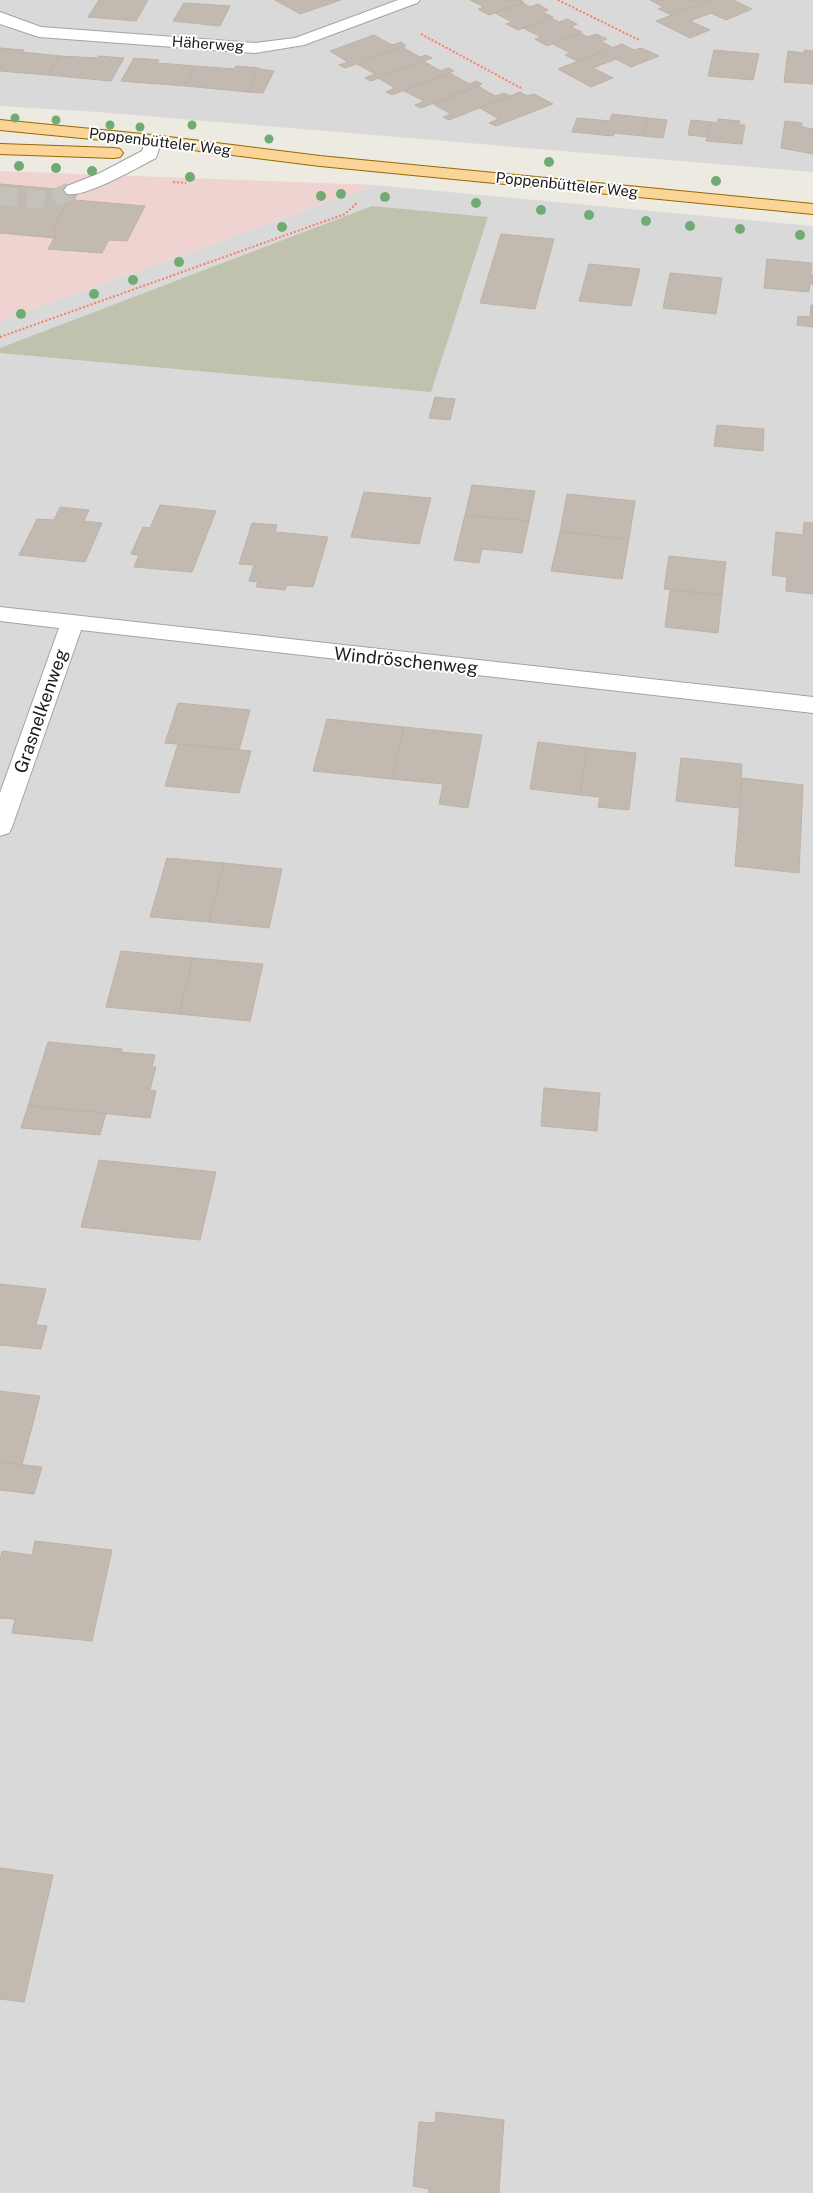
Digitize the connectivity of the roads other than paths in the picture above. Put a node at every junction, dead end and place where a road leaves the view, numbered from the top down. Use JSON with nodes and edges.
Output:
{"nodes":[{"id":1,"x":412,"y":0,"type":"edge"},
{"id":2,"x":0,"y":17,"type":"edge"},
{"id":3,"x":0,"y":125,"type":"edge"},
{"id":4,"x":152,"y":147,"type":"junction"},
{"id":5,"x":0,"y":149,"type":"edge"},
{"id":6,"x":73,"y":190,"type":"tunnel mouth"},
{"id":7,"x":813,"y":209,"type":"edge"},
{"id":8,"x":0,"y":614,"type":"edge"},
{"id":9,"x":72,"y":623,"type":"junction"},
{"id":10,"x":813,"y":705,"type":"edge"},
{"id":11,"x":0,"y":827,"type":"edge"}],
"edges":[{"from":1,"to":2,"type":"street","name":"Häherweg"},
{"from":3,"to":4,"type":"main road","name":"Poppenbütteler Weg"},
{"from":4,"to":5,"type":"main road","name":"Poppenbütteler Weg"},
{"from":4,"to":6,"type":"street"},
{"from":4,"to":7,"type":"main road","name":"Poppenbütteler Weg"},
{"from":8,"to":9,"type":"street","name":"Windröschenweg"},
{"from":9,"to":10,"type":"street","name":"Windröschenweg"},
{"from":9,"to":11,"type":"street","name":"Grasnelkenweg"}]}
